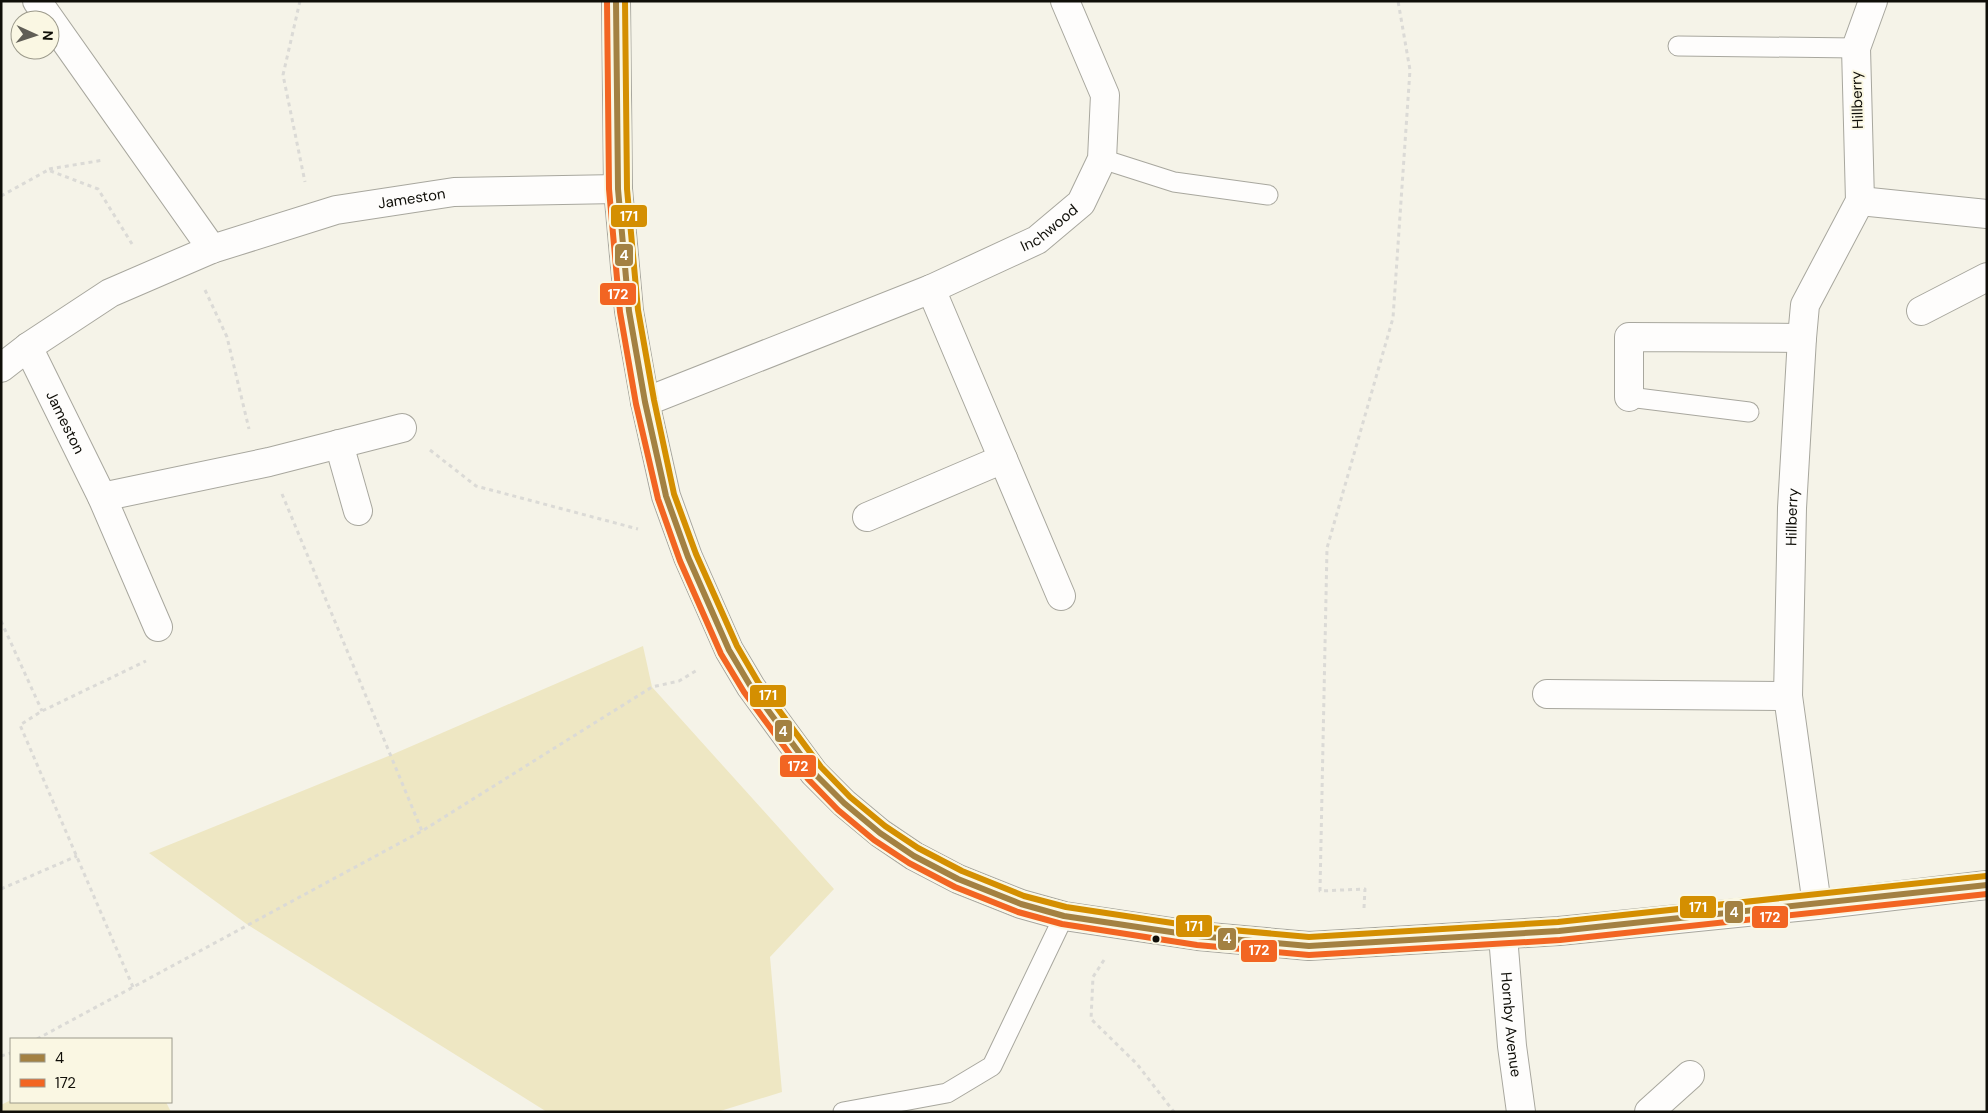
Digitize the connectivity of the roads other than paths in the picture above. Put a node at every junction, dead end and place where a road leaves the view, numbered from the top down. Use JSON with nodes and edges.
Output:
{"nodes":[{"id":1,"x":37,"y":1,"type":"edge"},
{"id":2,"x":616,"y":1,"type":"edge"},
{"id":3,"x":1065,"y":1,"type":"edge"},
{"id":4,"x":1874,"y":1,"type":"edge"},
{"id":5,"x":1678,"y":46,"type":"dead end"},
{"id":6,"x":1856,"y":48,"type":"junction"},
{"id":7,"x":1102,"y":159,"type":"junction"},
{"id":8,"x":618,"y":188,"type":"junction"},
{"id":9,"x":1268,"y":195,"type":"dead end"},
{"id":10,"x":1860,"y":201,"type":"junction"},
{"id":11,"x":1987,"y":214,"type":"edge"},
{"id":12,"x":201,"y":254,"type":"junction"},
{"id":13,"x":1987,"y":278,"type":"edge"},
{"id":14,"x":931,"y":290,"type":"junction"},
{"id":15,"x":1921,"y":311,"type":"dead end"},
{"id":16,"x":1802,"y":338,"type":"junction"},
{"id":17,"x":28,"y":347,"type":"junction"},
{"id":18,"x":1,"y":368,"type":"edge"},
{"id":19,"x":1629,"y":397,"type":"joint"},
{"id":20,"x":645,"y":402,"type":"junction"},
{"id":21,"x":1749,"y":412,"type":"dead end"},
{"id":22,"x":402,"y":428,"type":"road end"},
{"id":23,"x":339,"y":444,"type":"junction"},
{"id":24,"x":1003,"y":459,"type":"junction"},
{"id":25,"x":102,"y":497,"type":"junction"},
{"id":26,"x":358,"y":511,"type":"dead end"},
{"id":27,"x":867,"y":518,"type":"dead end"},
{"id":28,"x":1061,"y":596,"type":"dead end"},
{"id":29,"x":158,"y":627,"type":"road end"},
{"id":30,"x":1548,"y":694,"type":"dead end"},
{"id":31,"x":1788,"y":696,"type":"junction"},
{"id":32,"x":1987,"y":884,"type":"edge"},
{"id":33,"x":1817,"y":905,"type":"junction"},
{"id":34,"x":1064,"y":916,"type":"junction"},
{"id":35,"x":1503,"y":936,"type":"junction"},
{"id":36,"x":1690,"y":1075,"type":"dead end"},
{"id":37,"x":843,"y":1112,"type":"edge"},
{"id":38,"x":1521,"y":1112,"type":"edge"},
{"id":39,"x":1649,"y":1112,"type":"edge"}],
"edges":[{"from":1,"to":12,"type":"street"},
{"from":2,"to":8,"type":"street"},
{"from":3,"to":7,"type":"street","name":"Inchwood"},
{"from":4,"to":6,"type":"street","name":"Hillberry"},
{"from":5,"to":6,"type":"lane"},
{"from":6,"to":10,"type":"street","name":"Hillberry"},
{"from":7,"to":9,"type":"lane"},
{"from":7,"to":14,"type":"street","name":"Inchwood"},
{"from":8,"to":12,"type":"street","name":"Jameston"},
{"from":8,"to":20,"type":"street"},
{"from":10,"to":11,"type":"street"},
{"from":10,"to":16,"type":"street","name":"Hillberry"},
{"from":12,"to":17,"type":"street","name":"Jameston"},
{"from":13,"to":15,"type":"street"},
{"from":14,"to":20,"type":"street","name":"Inchwood"},
{"from":14,"to":24,"type":"street"},
{"from":16,"to":19,"type":"street"},
{"from":16,"to":31,"type":"street","name":"Hillberry"},
{"from":17,"to":18,"type":"street","name":"Jameston"},
{"from":17,"to":25,"type":"street","name":"Jameston"},
{"from":19,"to":21,"type":"lane"},
{"from":20,"to":34,"type":"street"},
{"from":22,"to":23,"type":"street"},
{"from":23,"to":25,"type":"street"},
{"from":23,"to":26,"type":"street"},
{"from":24,"to":27,"type":"street"},
{"from":24,"to":28,"type":"street"},
{"from":25,"to":29,"type":"street","name":"Jameston"},
{"from":30,"to":31,"type":"street"},
{"from":31,"to":33,"type":"street","name":"Hillberry"},
{"from":32,"to":33,"type":"street"},
{"from":33,"to":35,"type":"street"},
{"from":34,"to":35,"type":"street"},
{"from":34,"to":37,"type":"lane"},
{"from":35,"to":38,"type":"street","name":"Hornby Avenue"},
{"from":36,"to":39,"type":"street"}]}
